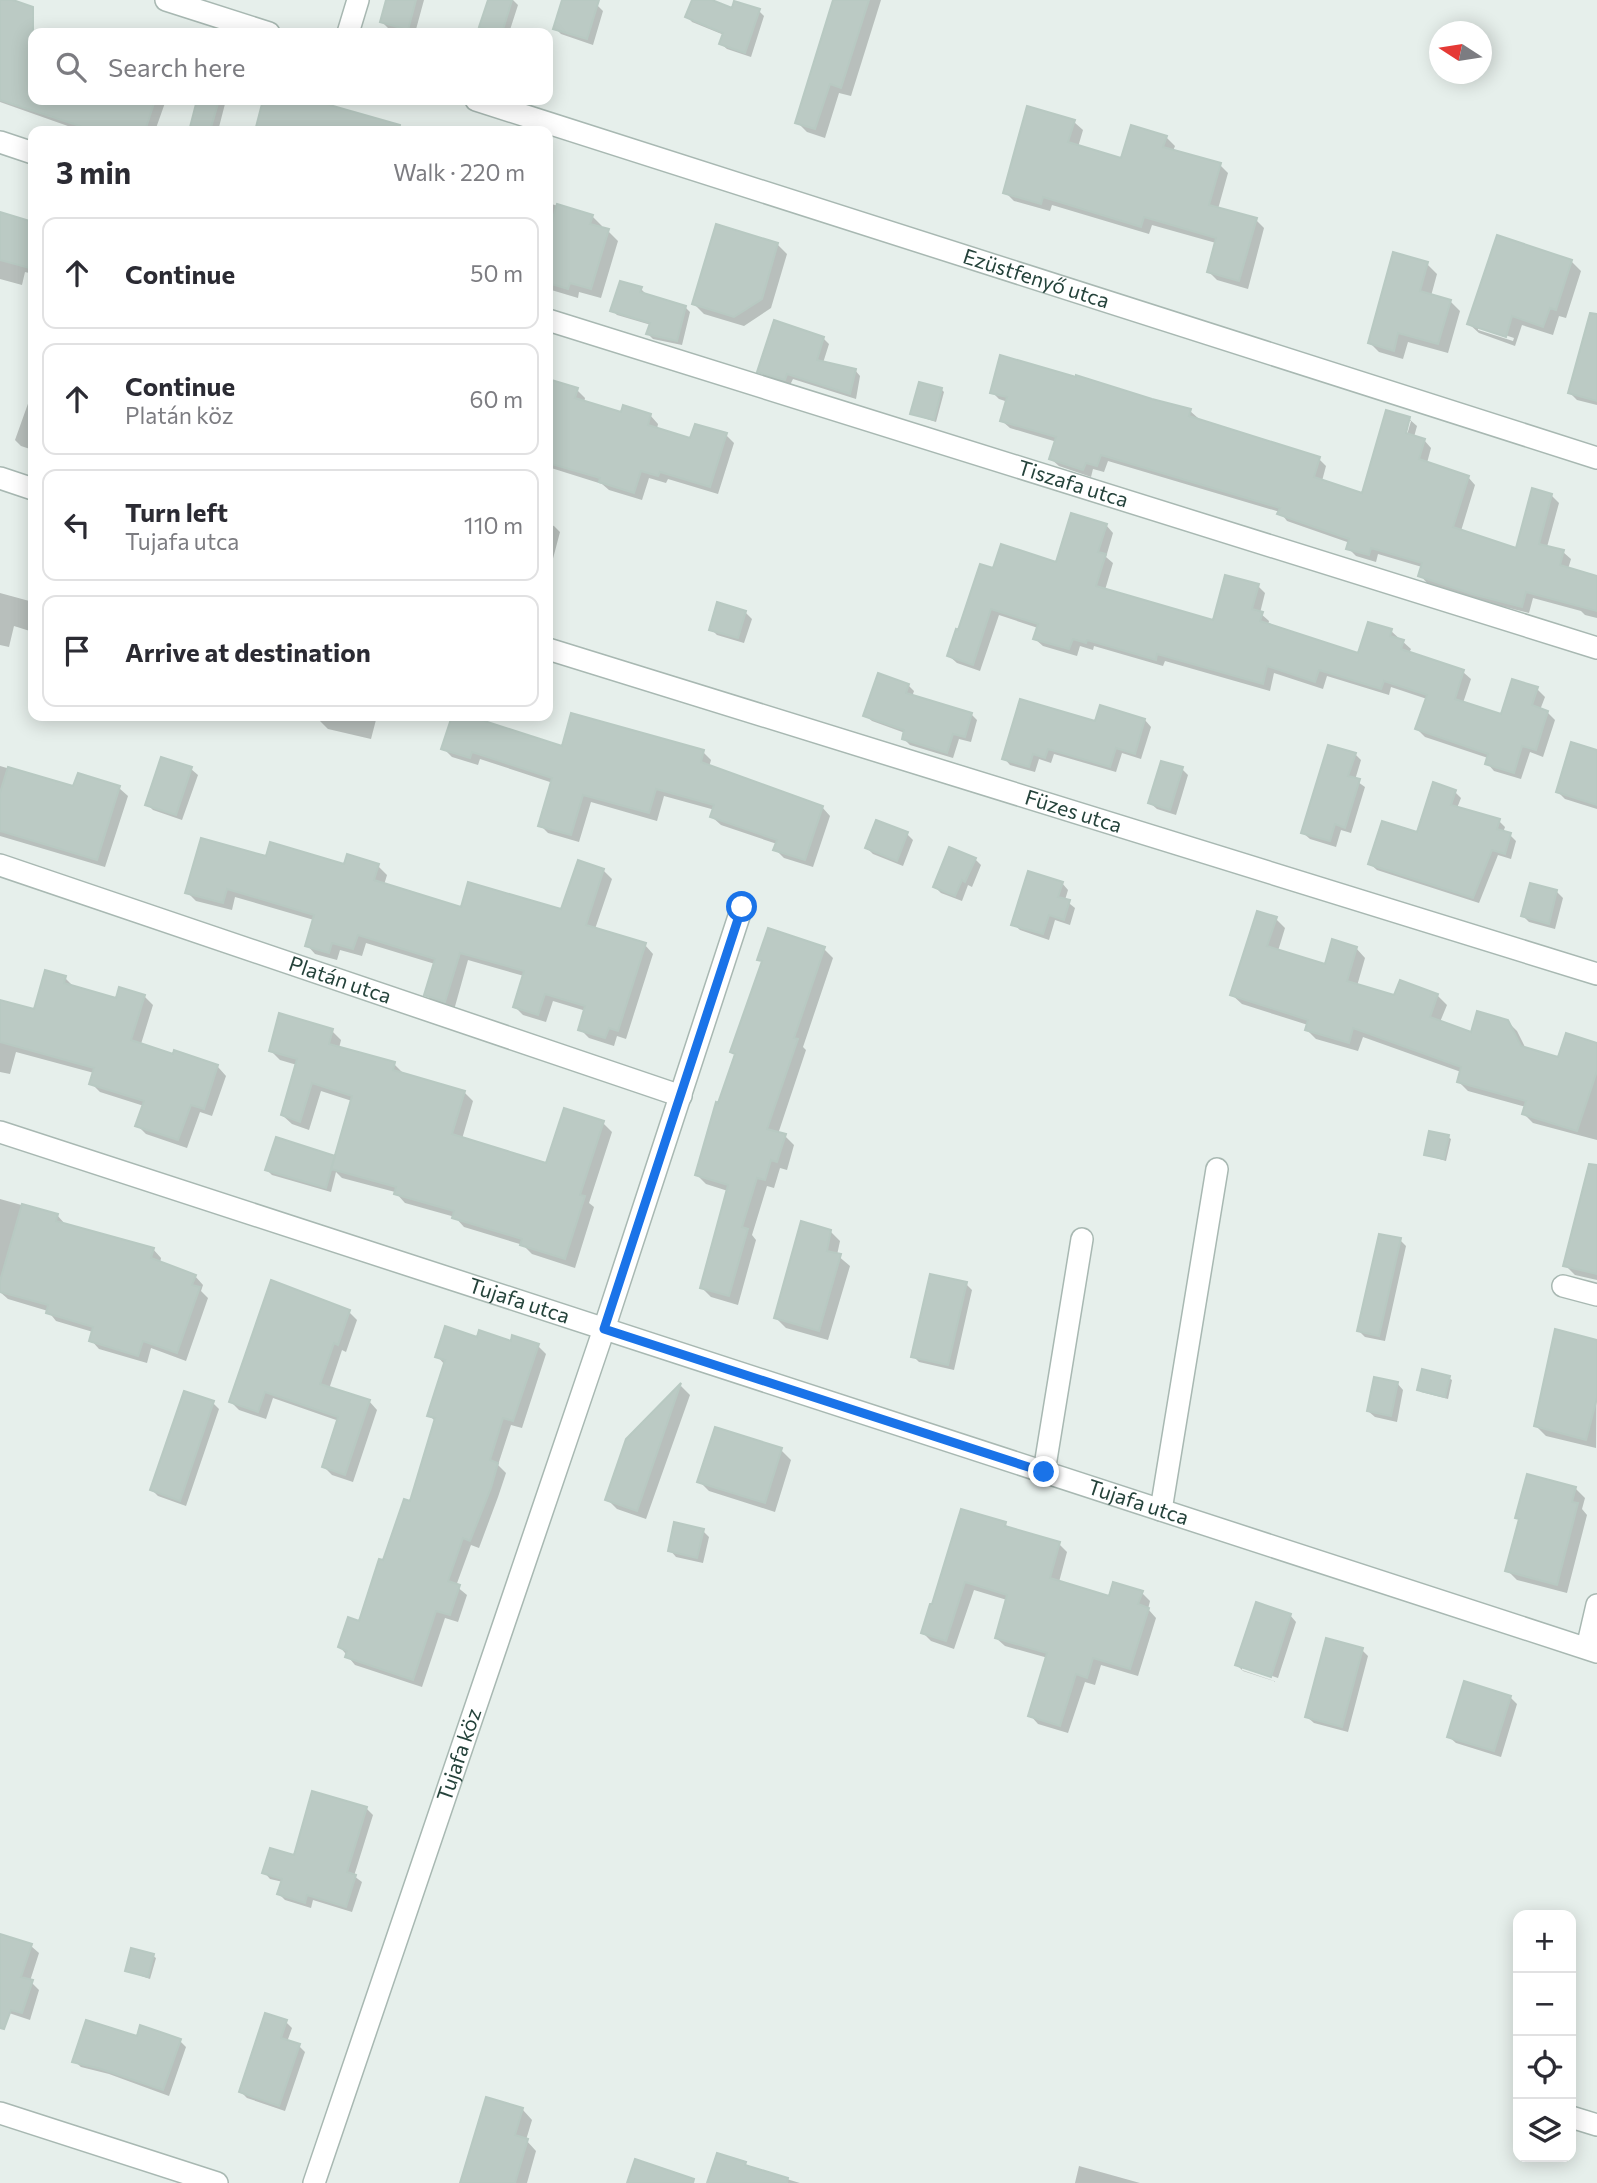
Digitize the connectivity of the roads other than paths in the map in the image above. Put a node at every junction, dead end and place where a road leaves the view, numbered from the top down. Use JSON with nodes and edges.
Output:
{"nodes":[{"id":1,"x":166,"y":0,"type":"edge"},
{"id":2,"x":358,"y":0,"type":"edge"},
{"id":3,"x":253,"y":28,"type":"edge"},
{"id":4,"x":350,"y":28,"type":"edge"},
{"id":5,"x":492,"y":105,"type":"edge"},
{"id":6,"x":0,"y":142,"type":"edge"},
{"id":7,"x":28,"y":151,"type":"edge"},
{"id":8,"x":553,"y":322,"type":"edge"},
{"id":9,"x":1597,"y":458,"type":"edge"},
{"id":10,"x":0,"y":478,"type":"edge"},
{"id":11,"x":28,"y":487,"type":"edge"},
{"id":12,"x":1597,"y":648,"type":"edge"},
{"id":13,"x":553,"y":651,"type":"edge"},
{"id":14,"x":0,"y":864,"type":"edge"},
{"id":15,"x":742,"y":907,"type":"dead end"},
{"id":16,"x":1597,"y":974,"type":"edge"},
{"id":17,"x":681,"y":1096,"type":"junction"},
{"id":18,"x":0,"y":1132,"type":"edge"},
{"id":19,"x":1217,"y":1169,"type":"dead end"},
{"id":20,"x":1082,"y":1239,"type":"dead end"},
{"id":21,"x":1563,"y":1286,"type":"dead end"},
{"id":22,"x":1597,"y":1295,"type":"edge"},
{"id":23,"x":604,"y":1329,"type":"junction"},
{"id":24,"x":1044,"y":1472,"type":"junction"},
{"id":25,"x":1161,"y":1510,"type":"junction"},
{"id":26,"x":1597,"y":1605,"type":"edge"},
{"id":27,"x":1592,"y":1650,"type":"edge"},
{"id":28,"x":0,"y":2113,"type":"edge"},
{"id":29,"x":1576,"y":2119,"type":"edge"},
{"id":30,"x":1597,"y":2125,"type":"edge"},
{"id":31,"x":216,"y":2183,"type":"edge"},
{"id":32,"x":314,"y":2183,"type":"edge"}],
"edges":[{"from":1,"to":3,"type":"street"},
{"from":2,"to":4,"type":"street"},
{"from":5,"to":9,"type":"street","name":"Ezüstfenyő utca"},
{"from":6,"to":7,"type":"street"},
{"from":8,"to":12,"type":"street","name":"Tiszafa utca"},
{"from":10,"to":11,"type":"street"},
{"from":13,"to":16,"type":"street","name":"Füzes utca"},
{"from":14,"to":17,"type":"street","name":"Platán utca"},
{"from":15,"to":17,"type":"street","name":"Tujafa köz"},
{"from":17,"to":23,"type":"street","name":"Tujafa köz"},
{"from":18,"to":23,"type":"street","name":"Tujafa utca"},
{"from":19,"to":25,"type":"street"},
{"from":20,"to":24,"type":"street"},
{"from":21,"to":22,"type":"street"},
{"from":23,"to":24,"type":"street","name":"Tujafa utca"},
{"from":23,"to":32,"type":"street","name":"Tujafa köz"},
{"from":24,"to":25,"type":"street","name":"Tujafa utca"},
{"from":25,"to":27,"type":"street","name":"Tujafa utca"},
{"from":26,"to":27,"type":"street"},
{"from":28,"to":31,"type":"street"},
{"from":29,"to":30,"type":"street"}]}
